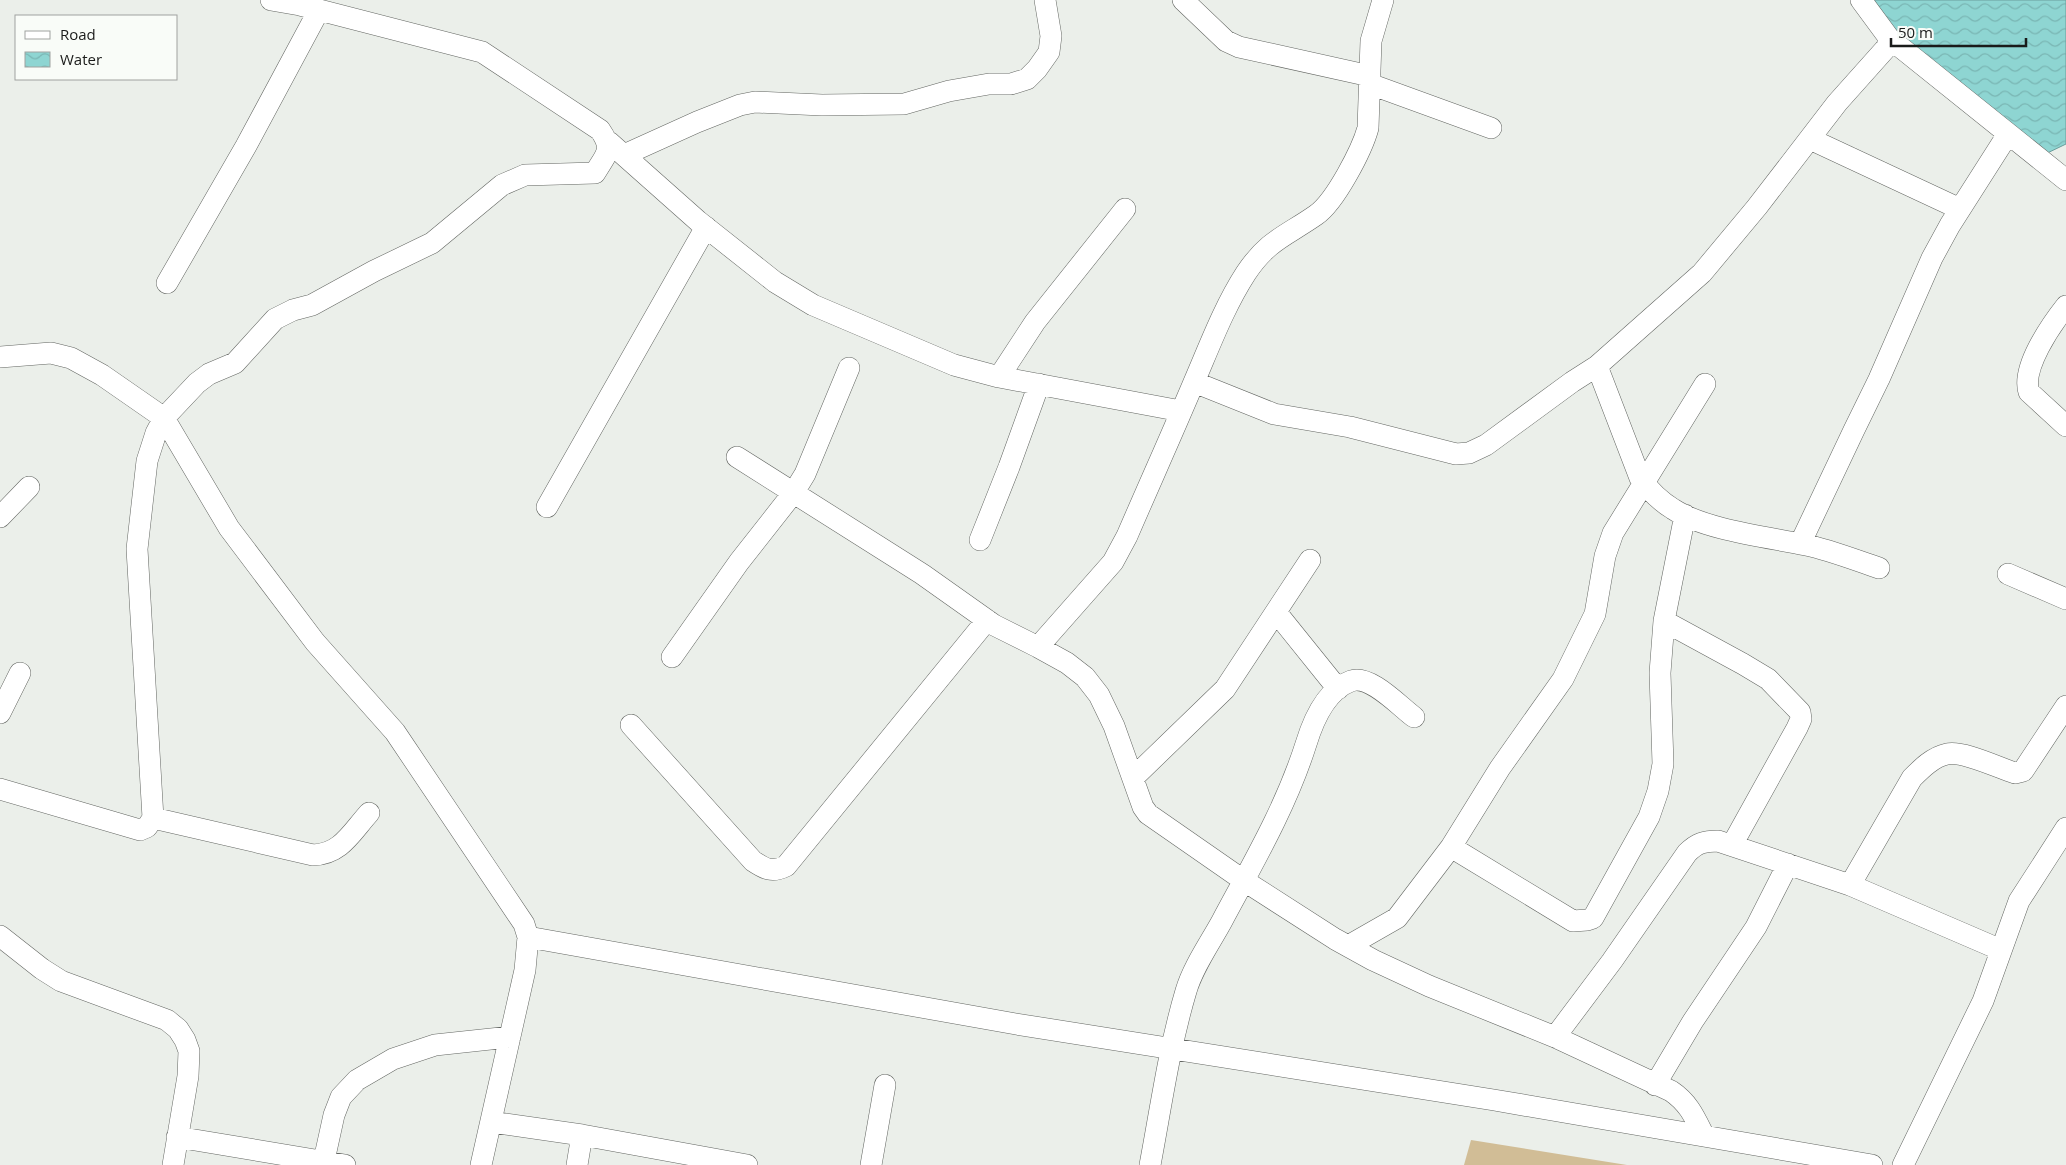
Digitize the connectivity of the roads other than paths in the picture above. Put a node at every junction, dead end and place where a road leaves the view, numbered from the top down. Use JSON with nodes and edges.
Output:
{"nodes":[{"id":1,"x":271,"y":0,"type":"edge"},
{"id":2,"x":1045,"y":0,"type":"edge"},
{"id":3,"x":1183,"y":0,"type":"edge"},
{"id":4,"x":1383,"y":0,"type":"edge"},
{"id":5,"x":1861,"y":0,"type":"edge"},
{"id":6,"x":333,"y":8,"type":"edge"},
{"id":7,"x":1889,"y":38,"type":"junction"},
{"id":8,"x":1370,"y":80,"type":"junction"},
{"id":9,"x":1490,"y":128,"type":"dead end"},
{"id":10,"x":2008,"y":134,"type":"junction"},
{"id":11,"x":1810,"y":139,"type":"junction"},
{"id":12,"x":616,"y":148,"type":"junction"},
{"id":13,"x":2066,"y":180,"type":"edge"},
{"id":14,"x":1125,"y":209,"type":"dead end"},
{"id":15,"x":1960,"y":209,"type":"junction"},
{"id":16,"x":706,"y":227,"type":"junction"},
{"id":17,"x":167,"y":283,"type":"dead end"},
{"id":18,"x":2066,"y":306,"type":"edge"},
{"id":19,"x":0,"y":357,"type":"edge"},
{"id":20,"x":1597,"y":366,"type":"junction"},
{"id":21,"x":849,"y":368,"type":"dead end"},
{"id":22,"x":999,"y":377,"type":"junction"},
{"id":23,"x":1194,"y":382,"type":"junction"},
{"id":24,"x":1039,"y":384,"type":"junction"},
{"id":25,"x":1705,"y":384,"type":"dead end"},
{"id":26,"x":1182,"y":411,"type":"junction"},
{"id":27,"x":164,"y":418,"type":"junction"},
{"id":28,"x":2066,"y":426,"type":"edge"},
{"id":29,"x":737,"y":457,"type":"dead end"},
{"id":30,"x":1644,"y":483,"type":"junction"},
{"id":31,"x":29,"y":486,"type":"dead end"},
{"id":32,"x":794,"y":492,"type":"junction"},
{"id":33,"x":547,"y":507,"type":"dead end"},
{"id":34,"x":1685,"y":515,"type":"junction"},
{"id":35,"x":0,"y":517,"type":"edge"},
{"id":36,"x":980,"y":540,"type":"dead end"},
{"id":37,"x":1800,"y":544,"type":"junction"},
{"id":38,"x":1310,"y":560,"type":"dead end"},
{"id":39,"x":1879,"y":568,"type":"dead end"},
{"id":40,"x":2008,"y":574,"type":"dead end"},
{"id":41,"x":2066,"y":599,"type":"edge"},
{"id":42,"x":1276,"y":612,"type":"junction"},
{"id":43,"x":987,"y":620,"type":"junction"},
{"id":44,"x":1664,"y":621,"type":"junction"},
{"id":45,"x":1038,"y":647,"type":"junction"},
{"id":46,"x":672,"y":657,"type":"dead end"},
{"id":47,"x":20,"y":673,"type":"dead end"},
{"id":48,"x":1338,"y":689,"type":"junction"},
{"id":49,"x":2066,"y":706,"type":"edge"},
{"id":50,"x":0,"y":713,"type":"edge"},
{"id":51,"x":1414,"y":717,"type":"dead end"},
{"id":52,"x":631,"y":725,"type":"dead end"},
{"id":53,"x":1133,"y":778,"type":"junction"},
{"id":54,"x":0,"y":788,"type":"edge"},
{"id":55,"x":369,"y":813,"type":"dead end"},
{"id":56,"x":152,"y":818,"type":"junction"},
{"id":57,"x":2066,"y":828,"type":"edge"},
{"id":58,"x":1732,"y":845,"type":"junction"},
{"id":59,"x":1451,"y":848,"type":"junction"},
{"id":60,"x":1788,"y":864,"type":"junction"},
{"id":61,"x":1243,"y":880,"type":"junction"},
{"id":62,"x":1850,"y":884,"type":"junction"},
{"id":63,"x":0,"y":936,"type":"edge"},
{"id":64,"x":528,"y":937,"type":"junction"},
{"id":65,"x":1348,"y":946,"type":"junction"},
{"id":66,"x":2001,"y":950,"type":"junction"},
{"id":67,"x":510,"y":1037,"type":"junction"},
{"id":68,"x":1555,"y":1038,"type":"junction"},
{"id":69,"x":1172,"y":1050,"type":"junction"},
{"id":70,"x":1655,"y":1085,"type":"junction"},
{"id":71,"x":885,"y":1086,"type":"dead end"},
{"id":72,"x":491,"y":1122,"type":"junction"},
{"id":73,"x":582,"y":1135,"type":"junction"},
{"id":74,"x":1704,"y":1136,"type":"junction"},
{"id":75,"x":177,"y":1137,"type":"junction"},
{"id":76,"x":323,"y":1164,"type":"edge"},
{"id":77,"x":173,"y":1165,"type":"edge"},
{"id":78,"x":345,"y":1165,"type":"edge"},
{"id":79,"x":482,"y":1165,"type":"edge"},
{"id":80,"x":577,"y":1165,"type":"edge"},
{"id":81,"x":747,"y":1165,"type":"edge"},
{"id":82,"x":871,"y":1165,"type":"edge"},
{"id":83,"x":1150,"y":1165,"type":"edge"},
{"id":84,"x":1872,"y":1165,"type":"edge"},
{"id":85,"x":1903,"y":1165,"type":"edge"}],
"edges":[{"from":1,"to":6,"type":"street"},
{"from":2,"to":12,"type":"street"},
{"from":3,"to":8,"type":"street"},
{"from":4,"to":8,"type":"street"},
{"from":5,"to":7,"type":"street"},
{"from":6,"to":12,"type":"street"},
{"from":6,"to":17,"type":"street"},
{"from":7,"to":10,"type":"street"},
{"from":7,"to":11,"type":"street"},
{"from":8,"to":9,"type":"street"},
{"from":8,"to":23,"type":"street"},
{"from":10,"to":13,"type":"street"},
{"from":10,"to":15,"type":"street"},
{"from":11,"to":15,"type":"street"},
{"from":11,"to":20,"type":"street"},
{"from":12,"to":16,"type":"street"},
{"from":12,"to":27,"type":"street"},
{"from":14,"to":22,"type":"street"},
{"from":15,"to":37,"type":"street"},
{"from":16,"to":22,"type":"street"},
{"from":16,"to":33,"type":"street"},
{"from":18,"to":28,"type":"street"},
{"from":19,"to":27,"type":"street"},
{"from":20,"to":23,"type":"street"},
{"from":20,"to":30,"type":"street"},
{"from":21,"to":32,"type":"street"},
{"from":22,"to":24,"type":"street"},
{"from":23,"to":26,"type":"street"},
{"from":24,"to":26,"type":"street"},
{"from":24,"to":36,"type":"street"},
{"from":25,"to":30,"type":"street"},
{"from":26,"to":45,"type":"street"},
{"from":27,"to":56,"type":"street"},
{"from":27,"to":64,"type":"street"},
{"from":29,"to":32,"type":"street"},
{"from":30,"to":34,"type":"street"},
{"from":30,"to":59,"type":"street"},
{"from":31,"to":35,"type":"street"},
{"from":32,"to":43,"type":"street"},
{"from":32,"to":46,"type":"street"},
{"from":34,"to":37,"type":"street"},
{"from":34,"to":44,"type":"street"},
{"from":37,"to":39,"type":"street"},
{"from":38,"to":42,"type":"street"},
{"from":40,"to":41,"type":"street"},
{"from":42,"to":48,"type":"street"},
{"from":42,"to":53,"type":"street"},
{"from":43,"to":45,"type":"street"},
{"from":43,"to":52,"type":"street"},
{"from":44,"to":58,"type":"street"},
{"from":44,"to":59,"type":"street"},
{"from":45,"to":53,"type":"street"},
{"from":47,"to":50,"type":"street"},
{"from":48,"to":51,"type":"street"},
{"from":48,"to":61,"type":"street"},
{"from":49,"to":62,"type":"street"},
{"from":53,"to":61,"type":"street"},
{"from":54,"to":56,"type":"street"},
{"from":55,"to":56,"type":"street"},
{"from":57,"to":66,"type":"street"},
{"from":58,"to":60,"type":"street"},
{"from":58,"to":68,"type":"street"},
{"from":59,"to":65,"type":"street"},
{"from":60,"to":62,"type":"street"},
{"from":60,"to":70,"type":"street"},
{"from":61,"to":65,"type":"street"},
{"from":61,"to":69,"type":"street"},
{"from":62,"to":66,"type":"street"},
{"from":63,"to":75,"type":"street"},
{"from":64,"to":67,"type":"street"},
{"from":64,"to":69,"type":"street"},
{"from":65,"to":68,"type":"street"},
{"from":66,"to":85,"type":"street"},
{"from":67,"to":72,"type":"street"},
{"from":67,"to":76,"type":"street"},
{"from":68,"to":70,"type":"street"},
{"from":69,"to":74,"type":"street"},
{"from":69,"to":83,"type":"street"},
{"from":70,"to":74,"type":"street"},
{"from":71,"to":82,"type":"street"},
{"from":72,"to":73,"type":"street"},
{"from":72,"to":79,"type":"street"},
{"from":73,"to":80,"type":"street"},
{"from":73,"to":81,"type":"street"},
{"from":74,"to":84,"type":"street"},
{"from":75,"to":76,"type":"street"},
{"from":75,"to":77,"type":"street"},
{"from":76,"to":78,"type":"street"}]}
